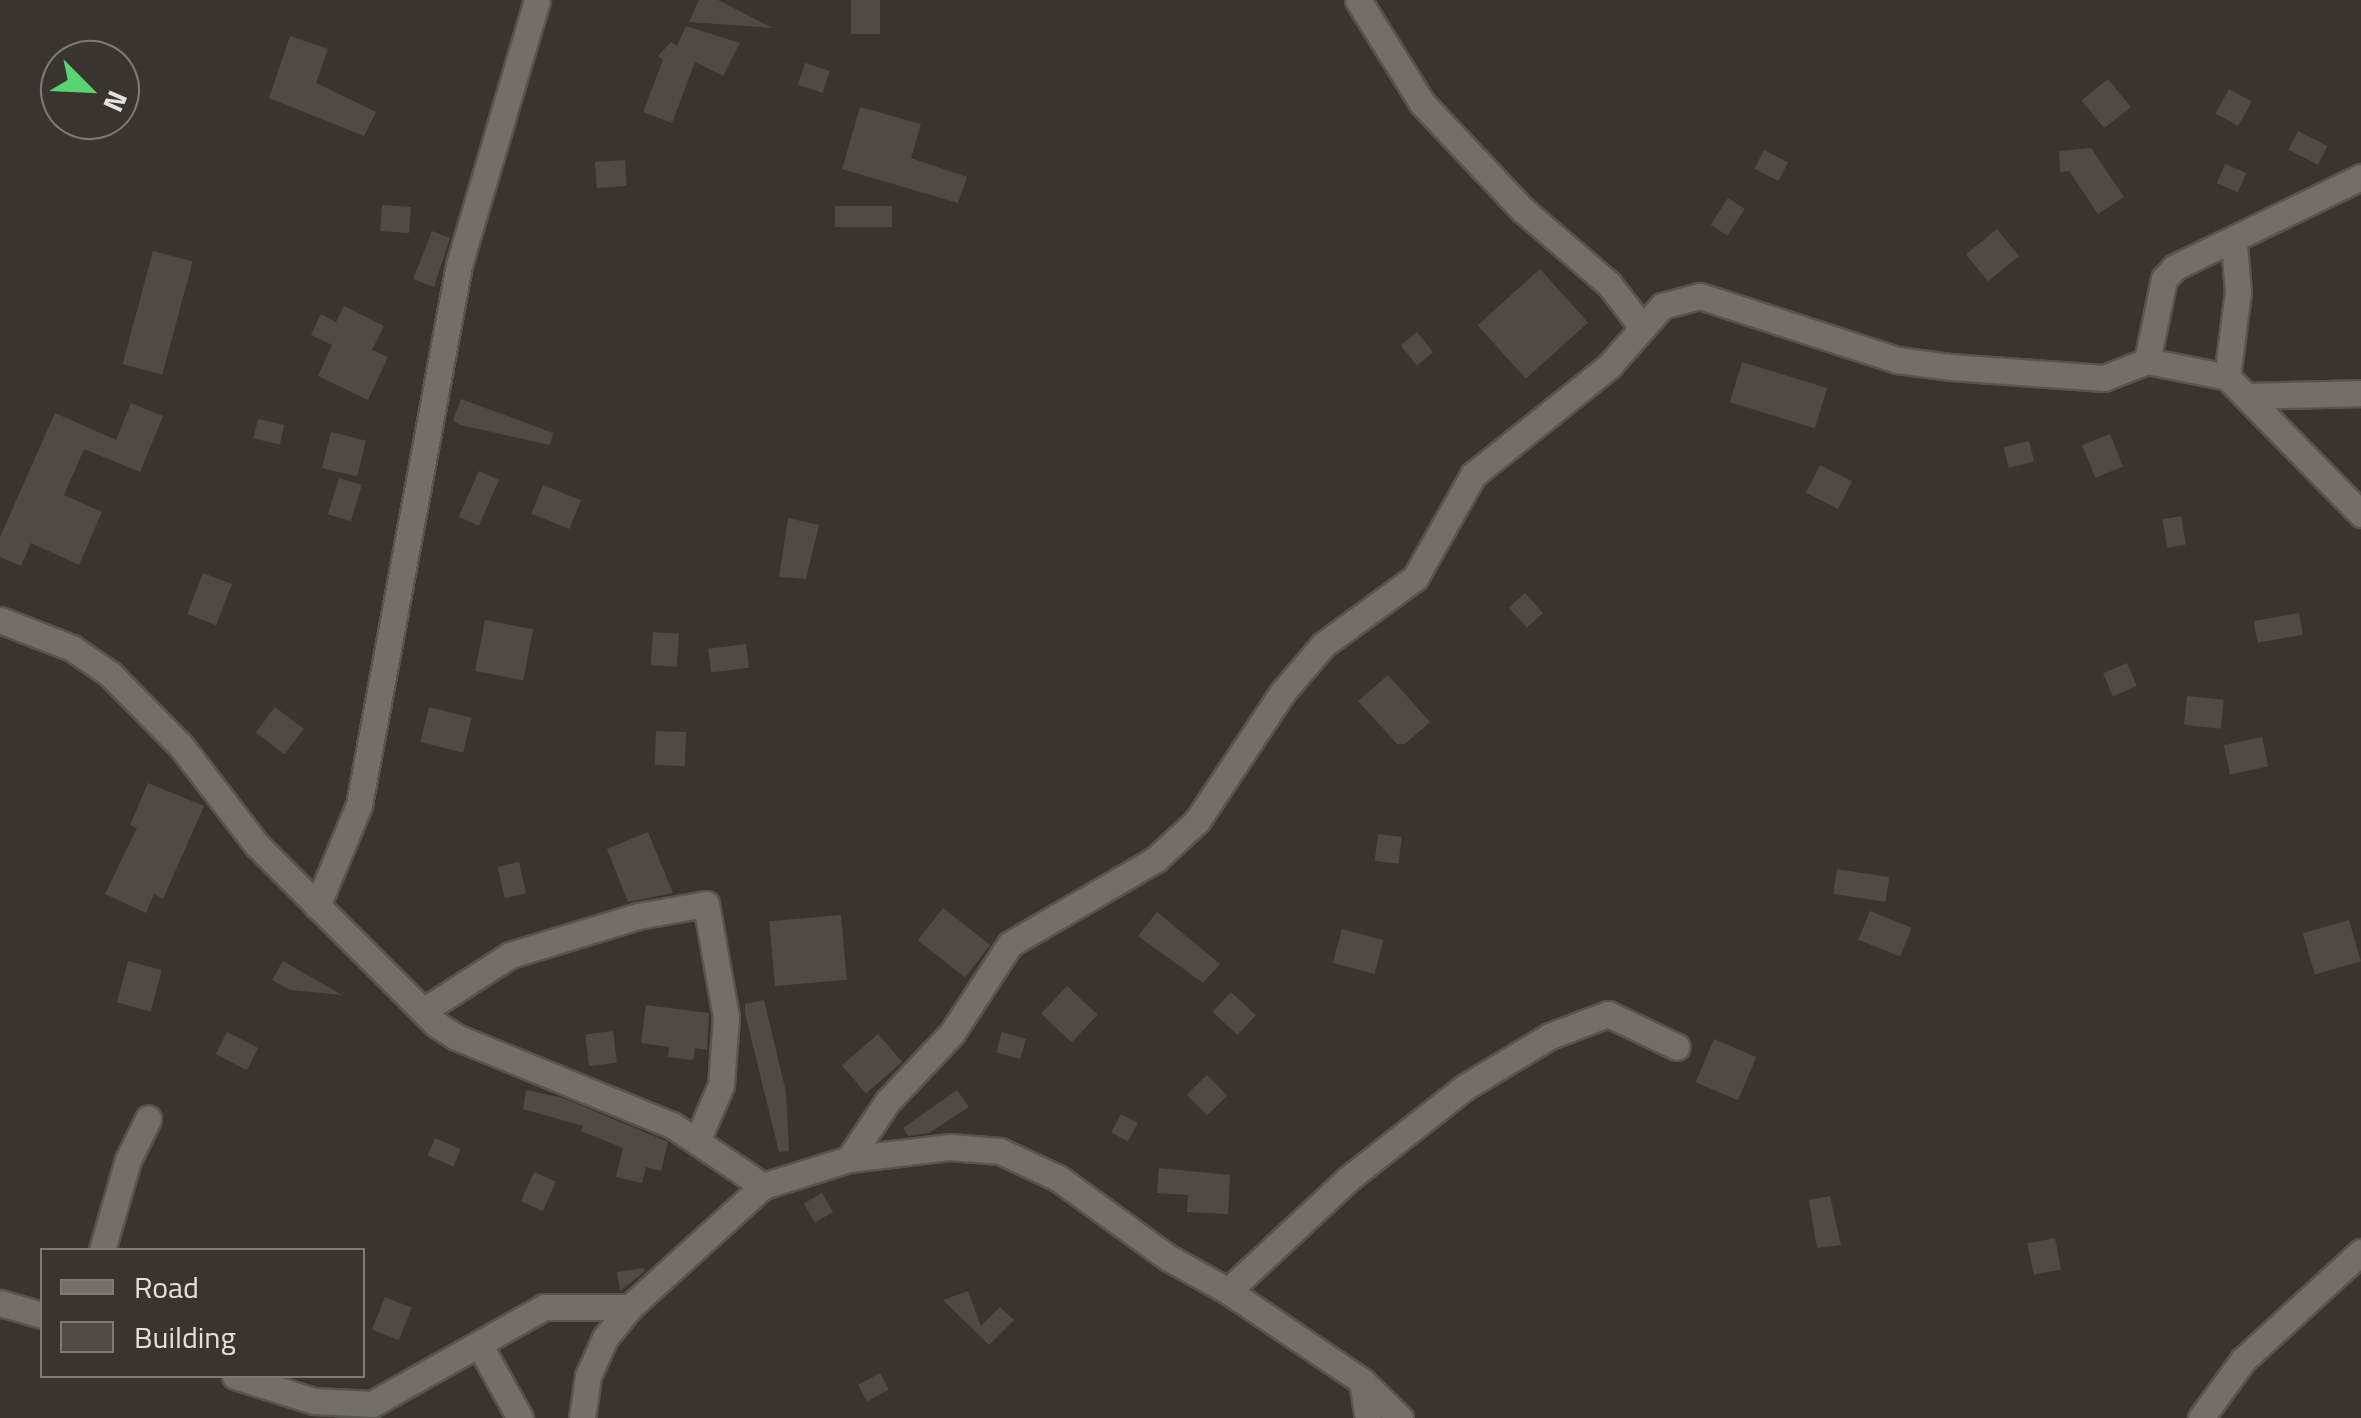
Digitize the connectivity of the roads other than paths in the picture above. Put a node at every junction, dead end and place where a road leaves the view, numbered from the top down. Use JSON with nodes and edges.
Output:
{"nodes":[{"id":1,"x":537,"y":0,"type":"edge"},
{"id":2,"x":1358,"y":0,"type":"edge"},
{"id":3,"x":2361,"y":177,"type":"edge"},
{"id":4,"x":2234,"y":244,"type":"junction"},
{"id":5,"x":1642,"y":327,"type":"junction"},
{"id":6,"x":2147,"y":362,"type":"junction"},
{"id":7,"x":2227,"y":378,"type":"junction"},
{"id":8,"x":2361,"y":393,"type":"edge"},
{"id":9,"x":2248,"y":396,"type":"junction"},
{"id":10,"x":2361,"y":514,"type":"edge"},
{"id":11,"x":0,"y":620,"type":"edge"},
{"id":12,"x":317,"y":906,"type":"junction"},
{"id":13,"x":426,"y":1010,"type":"junction"},
{"id":14,"x":1677,"y":1047,"type":"dead end"},
{"id":15,"x":148,"y":1119,"type":"dead end"},
{"id":16,"x":697,"y":1141,"type":"junction"},
{"id":17,"x":849,"y":1159,"type":"junction"},
{"id":18,"x":763,"y":1186,"type":"junction"},
{"id":19,"x":103,"y":1248,"type":"edge"},
{"id":20,"x":2361,"y":1252,"type":"edge"},
{"id":21,"x":1228,"y":1291,"type":"junction"},
{"id":22,"x":0,"y":1303,"type":"edge"},
{"id":23,"x":630,"y":1307,"type":"junction"},
{"id":24,"x":40,"y":1314,"type":"edge"},
{"id":25,"x":480,"y":1346,"type":"junction"},
{"id":26,"x":242,"y":1378,"type":"edge"},
{"id":27,"x":1362,"y":1380,"type":"junction"},
{"id":28,"x":520,"y":1418,"type":"edge"},
{"id":29,"x":582,"y":1418,"type":"edge"},
{"id":30,"x":1368,"y":1418,"type":"edge"},
{"id":31,"x":1400,"y":1418,"type":"edge"},
{"id":32,"x":2201,"y":1418,"type":"edge"}],
"edges":[{"from":1,"to":12,"type":"street"},
{"from":2,"to":5,"type":"street"},
{"from":3,"to":4,"type":"street"},
{"from":4,"to":6,"type":"street"},
{"from":4,"to":7,"type":"street"},
{"from":5,"to":6,"type":"street"},
{"from":5,"to":17,"type":"street"},
{"from":6,"to":7,"type":"street"},
{"from":7,"to":9,"type":"street"},
{"from":8,"to":9,"type":"street"},
{"from":9,"to":10,"type":"street"},
{"from":11,"to":12,"type":"street"},
{"from":12,"to":13,"type":"street"},
{"from":13,"to":16,"type":"street"},
{"from":13,"to":16,"type":"street"},
{"from":14,"to":21,"type":"street"},
{"from":15,"to":19,"type":"street"},
{"from":16,"to":18,"type":"street"},
{"from":17,"to":18,"type":"street"},
{"from":17,"to":21,"type":"street"},
{"from":18,"to":23,"type":"street"},
{"from":20,"to":32,"type":"street"},
{"from":21,"to":27,"type":"street"},
{"from":22,"to":24,"type":"street"},
{"from":23,"to":25,"type":"street"},
{"from":23,"to":29,"type":"street"},
{"from":25,"to":26,"type":"street"},
{"from":25,"to":28,"type":"street"},
{"from":27,"to":30,"type":"street"},
{"from":27,"to":31,"type":"street"}]}
